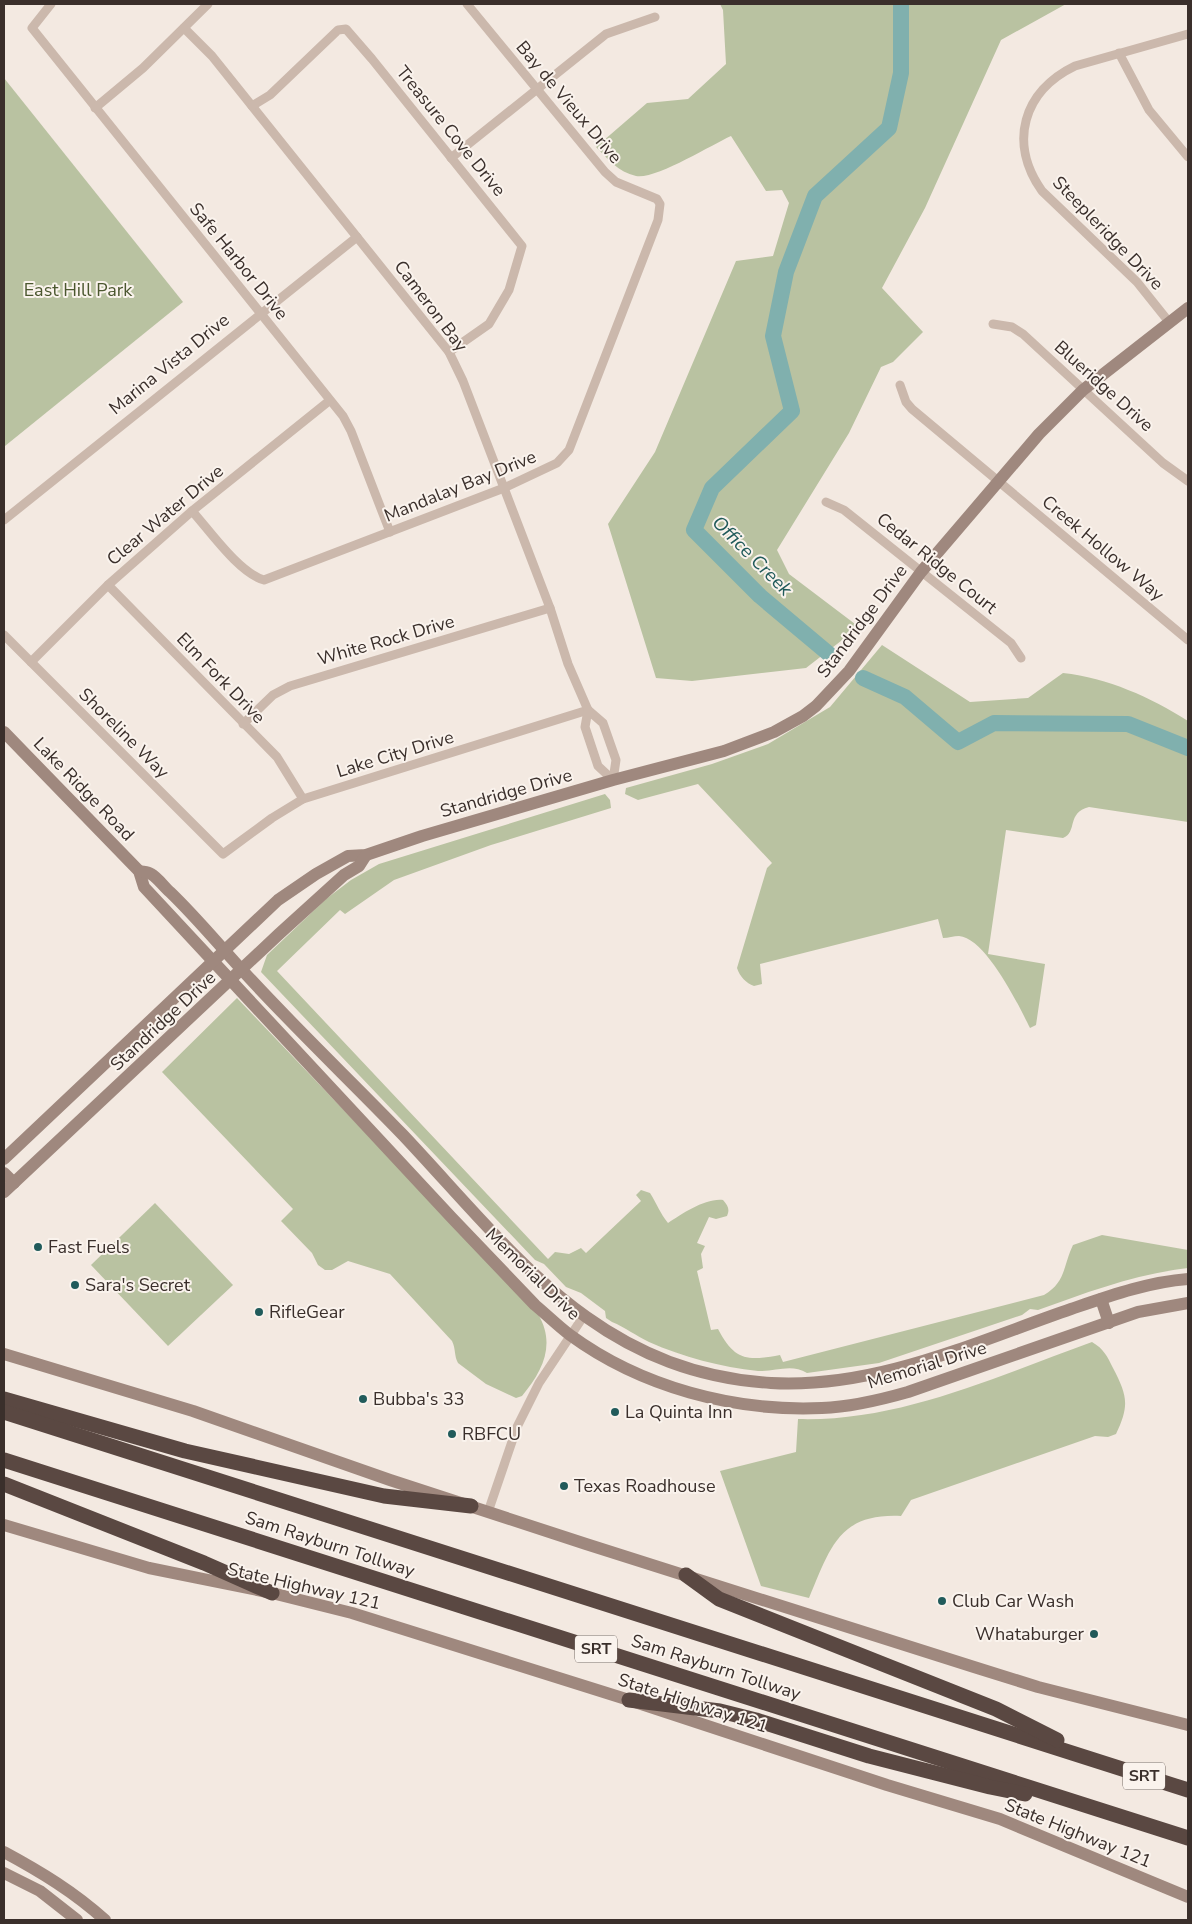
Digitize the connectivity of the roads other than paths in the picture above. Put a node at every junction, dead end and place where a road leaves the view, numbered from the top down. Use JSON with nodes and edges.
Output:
{"nodes":[{"id":1,"x":51,"y":4,"type":"edge"},
{"id":2,"x":208,"y":4,"type":"edge"},
{"id":3,"x":467,"y":4,"type":"edge"},
{"id":4,"x":655,"y":17,"type":"dead end"},
{"id":5,"x":184,"y":28,"type":"junction"},
{"id":6,"x":1188,"y":34,"type":"edge"},
{"id":7,"x":1119,"y":53,"type":"junction"},
{"id":8,"x":536,"y":91,"type":"junction"},
{"id":9,"x":252,"y":106,"type":"junction"},
{"id":10,"x":95,"y":108,"type":"junction"},
{"id":11,"x":1188,"y":157,"type":"edge"},
{"id":12,"x":451,"y":158,"type":"junction"},
{"id":13,"x":660,"y":204,"type":"joint"},
{"id":14,"x":357,"y":237,"type":"junction"},
{"id":15,"x":1188,"y":308,"type":"edge"},
{"id":16,"x":260,"y":312,"type":"junction"},
{"id":17,"x":1169,"y":322,"type":"junction"},
{"id":18,"x":993,"y":324,"type":"dead end"},
{"id":19,"x":449,"y":352,"type":"junction"},
{"id":20,"x":900,"y":385,"type":"dead end"},
{"id":21,"x":1083,"y":390,"type":"junction"},
{"id":22,"x":329,"y":401,"type":"junction"},
{"id":23,"x":1188,"y":481,"type":"edge"},
{"id":24,"x":997,"y":482,"type":"junction"},
{"id":25,"x":504,"y":488,"type":"junction"},
{"id":26,"x":826,"y":502,"type":"dead end"},
{"id":27,"x":192,"y":511,"type":"junction"},
{"id":28,"x":4,"y":520,"type":"edge"},
{"id":29,"x":390,"y":532,"type":"junction"},
{"id":30,"x":921,"y":572,"type":"junction"},
{"id":31,"x":108,"y":585,"type":"junction"},
{"id":32,"x":550,"y":608,"type":"junction"},
{"id":33,"x":4,"y":634,"type":"edge"},
{"id":34,"x":1187,"y":635,"type":"edge"},
{"id":35,"x":1021,"y":658,"type":"dead end"},
{"id":36,"x":31,"y":662,"type":"junction"},
{"id":37,"x":588,"y":710,"type":"junction"},
{"id":38,"x":244,"y":724,"type":"junction"},
{"id":39,"x":4,"y":732,"type":"edge"},
{"id":40,"x":613,"y":780,"type":"junction"},
{"id":41,"x":303,"y":799,"type":"junction"},
{"id":42,"x":223,"y":854,"type":"joint"},
{"id":43,"x":366,"y":855,"type":"junction"},
{"id":44,"x":139,"y":871,"type":"junction"},
{"id":45,"x":224,"y":950,"type":"junction"},
{"id":46,"x":212,"y":961,"type":"junction"},
{"id":47,"x":242,"y":970,"type":"junction"},
{"id":48,"x":230,"y":982,"type":"junction"},
{"id":49,"x":4,"y":1159,"type":"edge"},
{"id":50,"x":4,"y":1173,"type":"edge"},
{"id":51,"x":14,"y":1183,"type":"junction"},
{"id":52,"x":4,"y":1192,"type":"edge"},
{"id":53,"x":1188,"y":1279,"type":"edge"},
{"id":54,"x":1101,"y":1299,"type":"junction"},
{"id":55,"x":1188,"y":1303,"type":"edge"},
{"id":56,"x":583,"y":1317,"type":"junction"},
{"id":57,"x":1109,"y":1323,"type":"junction"},
{"id":58,"x":570,"y":1335,"type":"junction"},
{"id":59,"x":4,"y":1354,"type":"edge"},
{"id":60,"x":4,"y":1399,"type":"edge"},
{"id":61,"x":4,"y":1412,"type":"edge"},
{"id":62,"x":4,"y":1460,"type":"edge"},
{"id":63,"x":4,"y":1484,"type":"edge"},
{"id":64,"x":471,"y":1506,"type":"junction"},
{"id":65,"x":488,"y":1512,"type":"junction"},
{"id":66,"x":4,"y":1525,"type":"edge"},
{"id":67,"x":686,"y":1575,"type":"junction"},
{"id":68,"x":272,"y":1593,"type":"junction"},
{"id":69,"x":629,"y":1700,"type":"junction"},
{"id":70,"x":1188,"y":1724,"type":"edge"},
{"id":71,"x":1100,"y":1761,"type":"junction"},
{"id":72,"x":1188,"y":1790,"type":"edge"},
{"id":73,"x":1095,"y":1808,"type":"junction"},
{"id":74,"x":1188,"y":1838,"type":"edge"},
{"id":75,"x":4,"y":1852,"type":"edge"},
{"id":76,"x":4,"y":1874,"type":"edge"},
{"id":77,"x":1188,"y":1897,"type":"edge"},
{"id":78,"x":85,"y":1903,"type":"junction"},
{"id":79,"x":75,"y":1918,"type":"edge"},
{"id":80,"x":105,"y":1920,"type":"edge"}],
"edges":[{"from":1,"to":10,"type":"street","name":"Safe Harbor Drive"},
{"from":2,"to":5,"type":"street"},
{"from":3,"to":8,"type":"street","name":"Bay de Vieux Drive"},
{"from":4,"to":8,"type":"street"},
{"from":5,"to":9,"type":"street","name":"Cameron Bay"},
{"from":5,"to":10,"type":"street"},
{"from":6,"to":7,"type":"street","name":"Steepleridge Drive"},
{"from":7,"to":11,"type":"street"},
{"from":7,"to":17,"type":"street","name":"Steepleridge Drive"},
{"from":8,"to":12,"type":"street"},
{"from":8,"to":13,"type":"street","name":"Bay de Vieux Drive"},
{"from":9,"to":12,"type":"street","name":"Treasure Cove Drive"},
{"from":9,"to":14,"type":"street","name":"Cameron Bay"},
{"from":10,"to":16,"type":"street","name":"Safe Harbor Drive"},
{"from":12,"to":19,"type":"street","name":"Treasure Cove Drive"},
{"from":13,"to":25,"type":"street","name":"Mandalay Bay Drive"},
{"from":14,"to":16,"type":"street","name":"Marina Vista Drive"},
{"from":14,"to":19,"type":"street","name":"Cameron Bay"},
{"from":15,"to":17,"type":"street","name":"Standridge Drive"},
{"from":16,"to":22,"type":"street","name":"Safe Harbor Drive"},
{"from":16,"to":28,"type":"street","name":"Marina Vista Drive"},
{"from":17,"to":21,"type":"street","name":"Standridge Drive"},
{"from":18,"to":21,"type":"street","name":"Blueridge Drive"},
{"from":19,"to":25,"type":"street","name":"Cameron Bay"},
{"from":20,"to":24,"type":"street","name":"Creek Hollow Way"},
{"from":21,"to":23,"type":"street","name":"Blueridge Drive"},
{"from":21,"to":24,"type":"street","name":"Standridge Drive"},
{"from":22,"to":27,"type":"street","name":"Clear Water Drive"},
{"from":22,"to":29,"type":"street","name":"Safe Harbor Drive"},
{"from":24,"to":30,"type":"street","name":"Standridge Drive"},
{"from":24,"to":34,"type":"street","name":"Creek Hollow Way"},
{"from":25,"to":29,"type":"street","name":"Mandalay Bay Drive"},
{"from":25,"to":32,"type":"street","name":"Cameron Bay"},
{"from":26,"to":30,"type":"street","name":"Cedar Ridge Court"},
{"from":27,"to":29,"type":"street","name":"Mandalay Bay Drive"},
{"from":27,"to":31,"type":"street","name":"Clear Water Drive"},
{"from":30,"to":35,"type":"street","name":"Cedar Ridge Court"},
{"from":30,"to":40,"type":"street","name":"Standridge Drive"},
{"from":31,"to":36,"type":"street","name":"Clear Water Drive"},
{"from":31,"to":38,"type":"street","name":"Elm Fork Drive"},
{"from":32,"to":37,"type":"street","name":"Cameron Bay"},
{"from":32,"to":38,"type":"street","name":"White Rock Drive"},
{"from":33,"to":36,"type":"street","name":"Shoreline Way"},
{"from":36,"to":42,"type":"street","name":"Shoreline Way"},
{"from":37,"to":40,"type":"street","name":"Cameron Bay"},
{"from":37,"to":40,"type":"street","name":"Cameron Bay"},
{"from":37,"to":41,"type":"street","name":"Lake City Drive"},
{"from":38,"to":41,"type":"street","name":"Elm Fork Drive"},
{"from":39,"to":44,"type":"street","name":"Lake Ridge Road"},
{"from":40,"to":43,"type":"street","name":"Standridge Drive"},
{"from":41,"to":42,"type":"street","name":"Lake City Drive"},
{"from":43,"to":45,"type":"street","name":"Standridge Drive"},
{"from":43,"to":47,"type":"street","name":"Standridge Drive"},
{"from":44,"to":45,"type":"street","name":"Lake Ridge Road"},
{"from":44,"to":46,"type":"street","name":"Lake Ridge Road"},
{"from":45,"to":46,"type":"street","name":"Standridge Drive"},
{"from":45,"to":47,"type":"street","name":"Memorial Drive"},
{"from":46,"to":48,"type":"street","name":"Memorial Drive"},
{"from":46,"to":49,"type":"street","name":"Standridge Drive"},
{"from":47,"to":48,"type":"street","name":"Standridge Drive"},
{"from":47,"to":56,"type":"street","name":"Memorial Drive"},
{"from":48,"to":51,"type":"street","name":"Standridge Drive"},
{"from":48,"to":58,"type":"street","name":"Memorial Drive"},
{"from":50,"to":51,"type":"street"},
{"from":51,"to":52,"type":"street","name":"Standridge Drive"},
{"from":53,"to":54,"type":"street","name":"Memorial Drive"},
{"from":54,"to":56,"type":"street","name":"Memorial Drive"},
{"from":54,"to":57,"type":"street"},
{"from":55,"to":57,"type":"street","name":"Memorial Drive"},
{"from":56,"to":58,"type":"street"},
{"from":57,"to":58,"type":"street","name":"Memorial Drive"},
{"from":58,"to":65,"type":"street"},
{"from":59,"to":64,"type":"street"},
{"from":60,"to":64,"type":"highway"},
{"from":61,"to":71,"type":"highway","name":"Sam Rayburn Tollway","number":"SRT"},
{"from":62,"to":73,"type":"highway","name":"Sam Rayburn Tollway","number":"SRT"},
{"from":63,"to":68,"type":"highway"},
{"from":64,"to":65,"type":"street"},
{"from":65,"to":67,"type":"street"},
{"from":66,"to":68,"type":"street","name":"State Highway 121"},
{"from":67,"to":70,"type":"street"},
{"from":67,"to":71,"type":"highway"},
{"from":68,"to":69,"type":"street","name":"State Highway 121"},
{"from":69,"to":73,"type":"highway"},
{"from":69,"to":77,"type":"street","name":"State Highway 121"},
{"from":71,"to":72,"type":"highway","name":"Sam Rayburn Tollway","number":"SRT"},
{"from":73,"to":74,"type":"highway","name":"Sam Rayburn Tollway","number":"SRT"},
{"from":75,"to":78,"type":"street"},
{"from":76,"to":79,"type":"street"},
{"from":78,"to":79,"type":"street"},
{"from":78,"to":80,"type":"street"}]}
